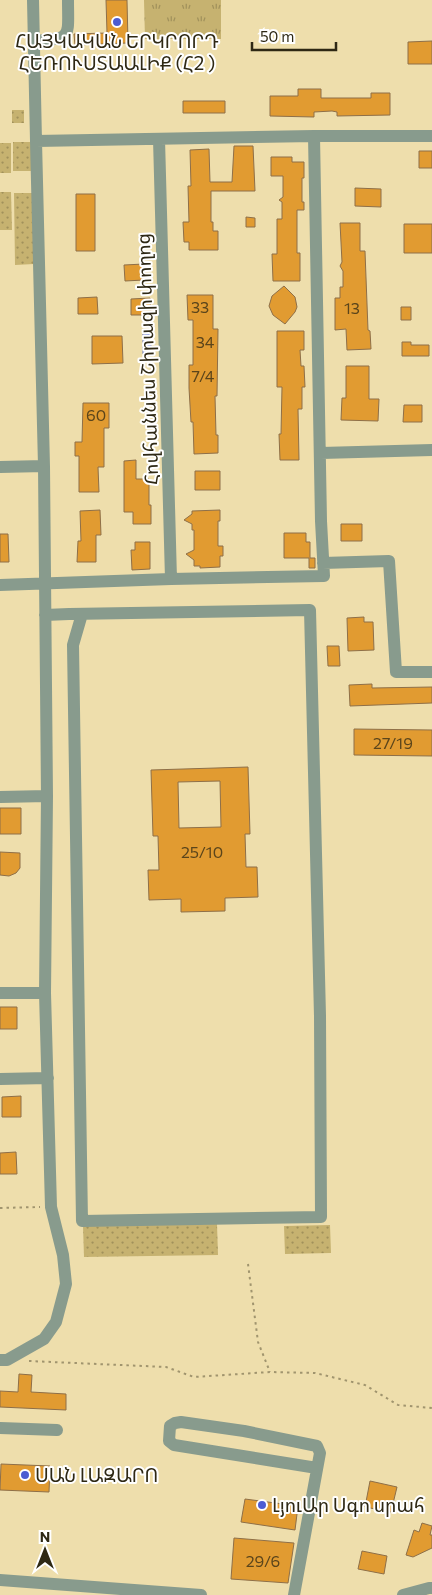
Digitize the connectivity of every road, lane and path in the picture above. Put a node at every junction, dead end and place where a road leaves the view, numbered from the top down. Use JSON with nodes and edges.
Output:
{"nodes":[{"id":1,"x":33,"y":0,"type":"edge"},
{"id":2,"x":68,"y":0,"type":"edge"},
{"id":3,"x":33,"y":41,"type":"junction"},
{"id":4,"x":314,"y":136,"type":"junction"},
{"id":5,"x":432,"y":136,"type":"edge"},
{"id":6,"x":159,"y":139,"type":"junction"},
{"id":7,"x":36,"y":141,"type":"junction"},
{"id":8,"x":432,"y":450,"type":"edge"},
{"id":9,"x":321,"y":453,"type":"junction"},
{"id":10,"x":44,"y":466,"type":"junction"},
{"id":11,"x":0,"y":467,"type":"edge"},
{"id":12,"x":323,"y":563,"type":"junction"},
{"id":13,"x":171,"y":579,"type":"junction"},
{"id":14,"x":44,"y":582,"type":"junction"},
{"id":15,"x":0,"y":585,"type":"edge"},
{"id":16,"x":82,"y":614,"type":"junction"},
{"id":17,"x":45,"y":615,"type":"junction"},
{"id":18,"x":432,"y":672,"type":"edge"},
{"id":19,"x":47,"y":796,"type":"junction"},
{"id":20,"x":0,"y":797,"type":"edge"},
{"id":21,"x":46,"y":993,"type":"junction"},
{"id":22,"x":0,"y":994,"type":"edge"},
{"id":23,"x":48,"y":1078,"type":"junction"},
{"id":24,"x":0,"y":1079,"type":"edge"},
{"id":25,"x":51,"y":1206,"type":"junction"},
{"id":26,"x":0,"y":1208,"type":"edge"},
{"id":27,"x":248,"y":1264,"type":"dead end"},
{"id":28,"x":0,"y":1360,"type":"edge"},
{"id":29,"x":27,"y":1361,"type":"dead end"},
{"id":30,"x":270,"y":1372,"type":"junction"},
{"id":31,"x":432,"y":1408,"type":"edge"},
{"id":32,"x":0,"y":1428,"type":"edge"},
{"id":33,"x":57,"y":1430,"type":"dead end"},
{"id":34,"x":317,"y":1468,"type":"junction"},
{"id":35,"x":0,"y":1580,"type":"edge"},
{"id":36,"x":432,"y":1588,"type":"edge"},
{"id":37,"x":201,"y":1595,"type":"edge"},
{"id":38,"x":294,"y":1595,"type":"edge"},
{"id":39,"x":403,"y":1595,"type":"edge"}],
"edges":[{"from":1,"to":3,"type":"street"},
{"from":2,"to":3,"type":"street"},
{"from":3,"to":7,"type":"street"},
{"from":4,"to":5,"type":"street"},
{"from":4,"to":6,"type":"street"},
{"from":4,"to":9,"type":"street"},
{"from":6,"to":7,"type":"street"},
{"from":6,"to":13,"type":"street","name":"Հովհաննես Շիրազի փողոց"},
{"from":7,"to":10,"type":"street"},
{"from":8,"to":9,"type":"street"},
{"from":9,"to":12,"type":"street"},
{"from":10,"to":11,"type":"street"},
{"from":10,"to":14,"type":"street"},
{"from":12,"to":13,"type":"street"},
{"from":12,"to":18,"type":"street"},
{"from":13,"to":14,"type":"street"},
{"from":14,"to":15,"type":"street"},
{"from":14,"to":17,"type":"street"},
{"from":16,"to":16,"type":"street"},
{"from":16,"to":17,"type":"street"},
{"from":17,"to":19,"type":"street"},
{"from":19,"to":20,"type":"street"},
{"from":19,"to":21,"type":"street"},
{"from":21,"to":22,"type":"street"},
{"from":21,"to":23,"type":"street"},
{"from":23,"to":24,"type":"street"},
{"from":23,"to":25,"type":"street"},
{"from":25,"to":26,"type":"path"},
{"from":25,"to":28,"type":"street"},
{"from":27,"to":30,"type":"path"},
{"from":29,"to":30,"type":"path"},
{"from":30,"to":31,"type":"path"},
{"from":32,"to":33,"type":"street"},
{"from":34,"to":34,"type":"street"},
{"from":34,"to":38,"type":"street"},
{"from":35,"to":37,"type":"street"},
{"from":36,"to":39,"type":"street"}]}
